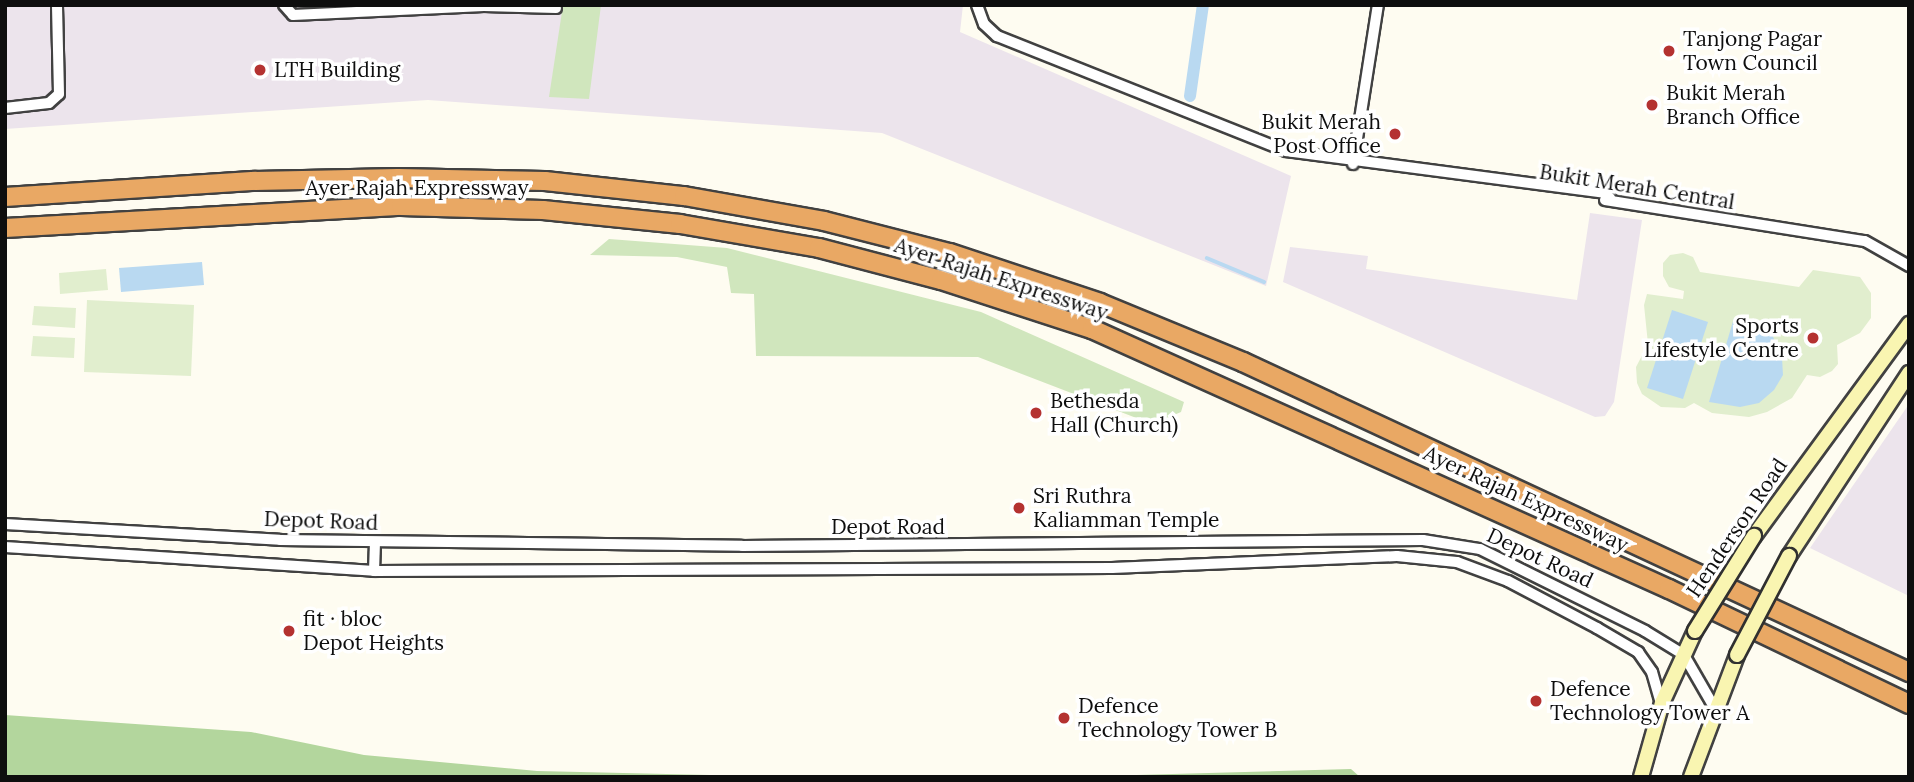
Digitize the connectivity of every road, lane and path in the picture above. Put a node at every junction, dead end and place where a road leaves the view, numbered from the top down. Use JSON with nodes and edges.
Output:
{"nodes":[{"id":1,"x":57,"y":5,"type":"edge"},
{"id":2,"x":284,"y":5,"type":"edge"},
{"id":3,"x":977,"y":5,"type":"edge"},
{"id":4,"x":1376,"y":5,"type":"edge"},
{"id":5,"x":556,"y":8,"type":"dead end"},
{"id":6,"x":5,"y":108,"type":"edge"},
{"id":7,"x":1348,"y":160,"type":"junction"},
{"id":8,"x":5,"y":197,"type":"edge"},
{"id":9,"x":5,"y":228,"type":"edge"},
{"id":10,"x":1909,"y":266,"type":"edge"},
{"id":11,"x":1909,"y":324,"type":"edge"},
{"id":12,"x":1909,"y":373,"type":"edge"},
{"id":13,"x":5,"y":524,"type":"edge"},
{"id":14,"x":375,"y":542,"type":"junction"},
{"id":15,"x":5,"y":547,"type":"edge"},
{"id":16,"x":374,"y":571,"type":"junction"},
{"id":17,"x":1684,"y":655,"type":"junction"},
{"id":18,"x":1909,"y":672,"type":"edge"},
{"id":19,"x":1662,"y":703,"type":"junction"},
{"id":20,"x":1909,"y":704,"type":"edge"},
{"id":21,"x":1714,"y":707,"type":"junction"},
{"id":22,"x":1641,"y":777,"type":"edge"},
{"id":23,"x":1691,"y":777,"type":"edge"}],
"edges":[{"from":1,"to":6,"type":"street"},
{"from":2,"to":5,"type":"street"},
{"from":3,"to":7,"type":"street","name":"Bukit Merah Central"},
{"from":4,"to":7,"type":"street"},
{"from":7,"to":10,"type":"street","name":"Bukit Merah Central"},
{"from":8,"to":18,"type":"highway","name":"Ayer Rajah Expressway"},
{"from":9,"to":20,"type":"highway","name":"Ayer Rajah Expressway"},
{"from":11,"to":17,"type":"main road","name":"Henderson Road","bridge":true},
{"from":12,"to":21,"type":"main road","bridge":true},
{"from":13,"to":14,"type":"street","name":"Depot Road"},
{"from":14,"to":16,"type":"street"},
{"from":14,"to":17,"type":"street","name":"Depot Road"},
{"from":15,"to":16,"type":"street","name":"Depot Road"},
{"from":16,"to":19,"type":"street","name":"Depot Road"},
{"from":17,"to":19,"type":"main road","name":"Henderson Road"},
{"from":17,"to":21,"type":"street","name":"Depot Road"},
{"from":19,"to":22,"type":"main road","name":"Henderson Road"},
{"from":21,"to":23,"type":"main road"}]}
